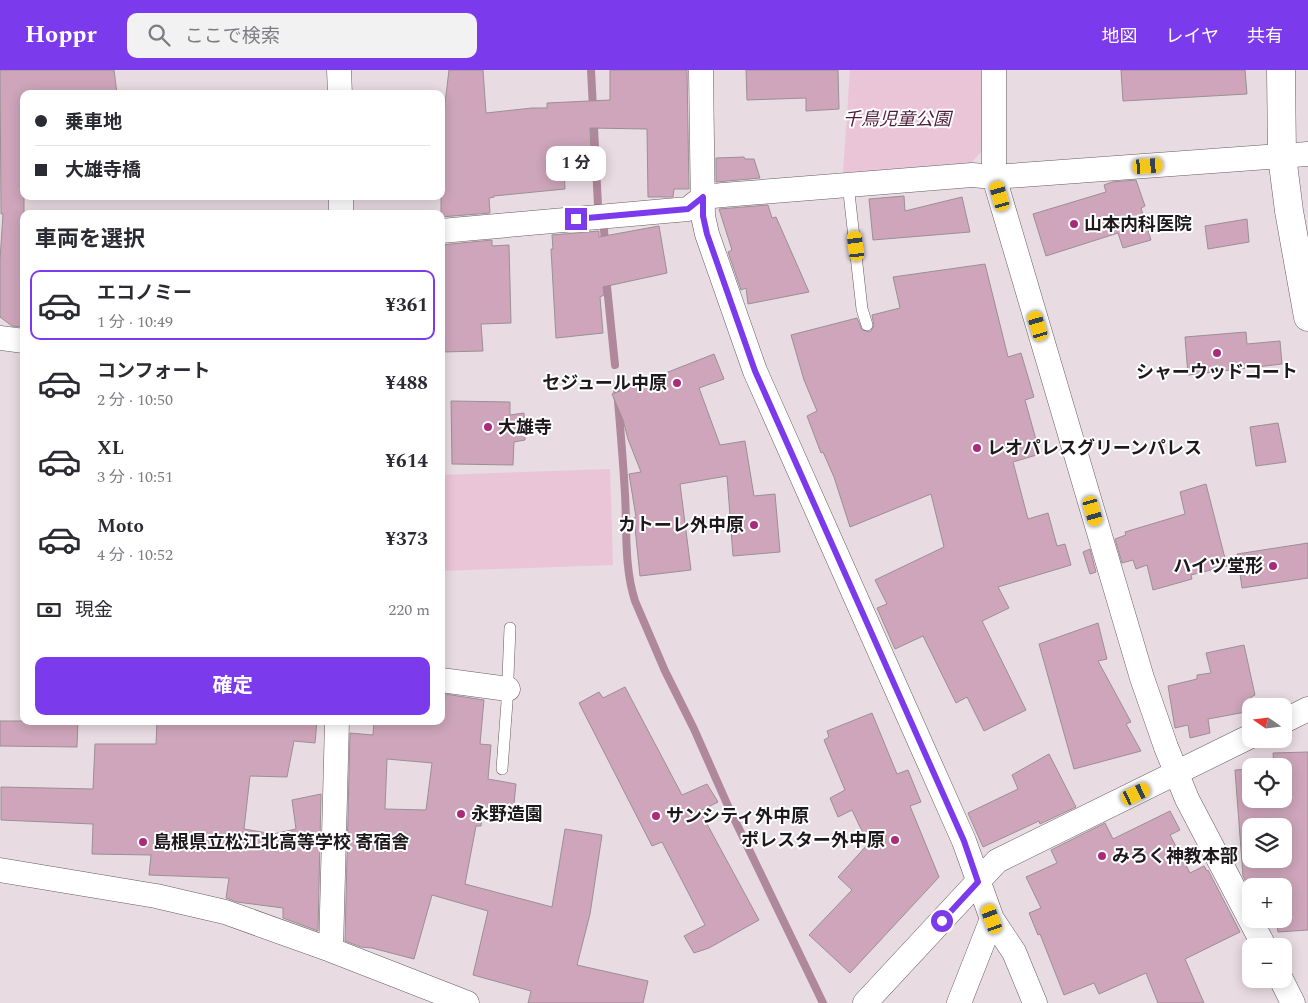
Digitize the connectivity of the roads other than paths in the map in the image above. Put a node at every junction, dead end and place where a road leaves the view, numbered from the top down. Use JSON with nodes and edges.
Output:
{"nodes":[{"id":1,"x":340,"y":70,"type":"edge"},
{"id":2,"x":701,"y":70,"type":"edge"},
{"id":3,"x":994,"y":70,"type":"edge"},
{"id":4,"x":1281,"y":70,"type":"edge"},
{"id":5,"x":340,"y":90,"type":"edge"},
{"id":6,"x":1295,"y":155,"type":"edge"},
{"id":7,"x":994,"y":177,"type":"junction"},
{"id":8,"x":848,"y":184,"type":"junction"},
{"id":9,"x":703,"y":197,"type":"junction"},
{"id":10,"x":445,"y":231,"type":"edge"},
{"id":11,"x":1308,"y":317,"type":"edge"},
{"id":12,"x":867,"y":325,"type":"dead end"},
{"id":13,"x":0,"y":338,"type":"edge"},
{"id":14,"x":20,"y":340,"type":"edge"},
{"id":15,"x":510,"y":628,"type":"dead end"},
{"id":16,"x":445,"y":681,"type":"edge"},
{"id":17,"x":508,"y":689,"type":"junction"},
{"id":18,"x":1308,"y":709,"type":"edge"},
{"id":19,"x":1292,"y":717,"type":"edge"},
{"id":20,"x":337,"y":725,"type":"edge"},
{"id":21,"x":1242,"y":741,"type":"edge"},
{"id":22,"x":502,"y":770,"type":"dead end"},
{"id":23,"x":1176,"y":774,"type":"junction"},
{"id":24,"x":0,"y":870,"type":"edge"},
{"id":25,"x":978,"y":882,"type":"junction"},
{"id":26,"x":992,"y":919,"type":"junction"},
{"id":27,"x":1260,"y":938,"type":"edge"},
{"id":28,"x":331,"y":950,"type":"junction"},
{"id":29,"x":1286,"y":988,"type":"edge"},
{"id":30,"x":467,"y":1003,"type":"edge"},
{"id":31,"x":865,"y":1003,"type":"edge"},
{"id":32,"x":959,"y":1003,"type":"edge"},
{"id":33,"x":1036,"y":1003,"type":"edge"},
{"id":34,"x":1293,"y":1003,"type":"edge"}],
"edges":[{"from":1,"to":5,"type":"street"},
{"from":2,"to":9,"type":"street"},
{"from":3,"to":7,"type":"street"},
{"from":4,"to":6,"type":"street"},
{"from":6,"to":7,"type":"street"},
{"from":6,"to":11,"type":"street"},
{"from":7,"to":8,"type":"street"},
{"from":7,"to":23,"type":"street"},
{"from":8,"to":9,"type":"street"},
{"from":8,"to":12,"type":"lane"},
{"from":9,"to":10,"type":"street"},
{"from":9,"to":25,"type":"street"},
{"from":13,"to":14,"type":"street"},
{"from":15,"to":17,"type":"lane"},
{"from":16,"to":17,"type":"street"},
{"from":17,"to":22,"type":"lane"},
{"from":18,"to":19,"type":"street"},
{"from":20,"to":28,"type":"street"},
{"from":21,"to":23,"type":"street"},
{"from":23,"to":25,"type":"street"},
{"from":23,"to":27,"type":"street"},
{"from":24,"to":28,"type":"street"},
{"from":25,"to":26,"type":"street"},
{"from":25,"to":31,"type":"street"},
{"from":26,"to":32,"type":"street"},
{"from":26,"to":33,"type":"street"},
{"from":28,"to":30,"type":"street"},
{"from":29,"to":34,"type":"street"}]}
